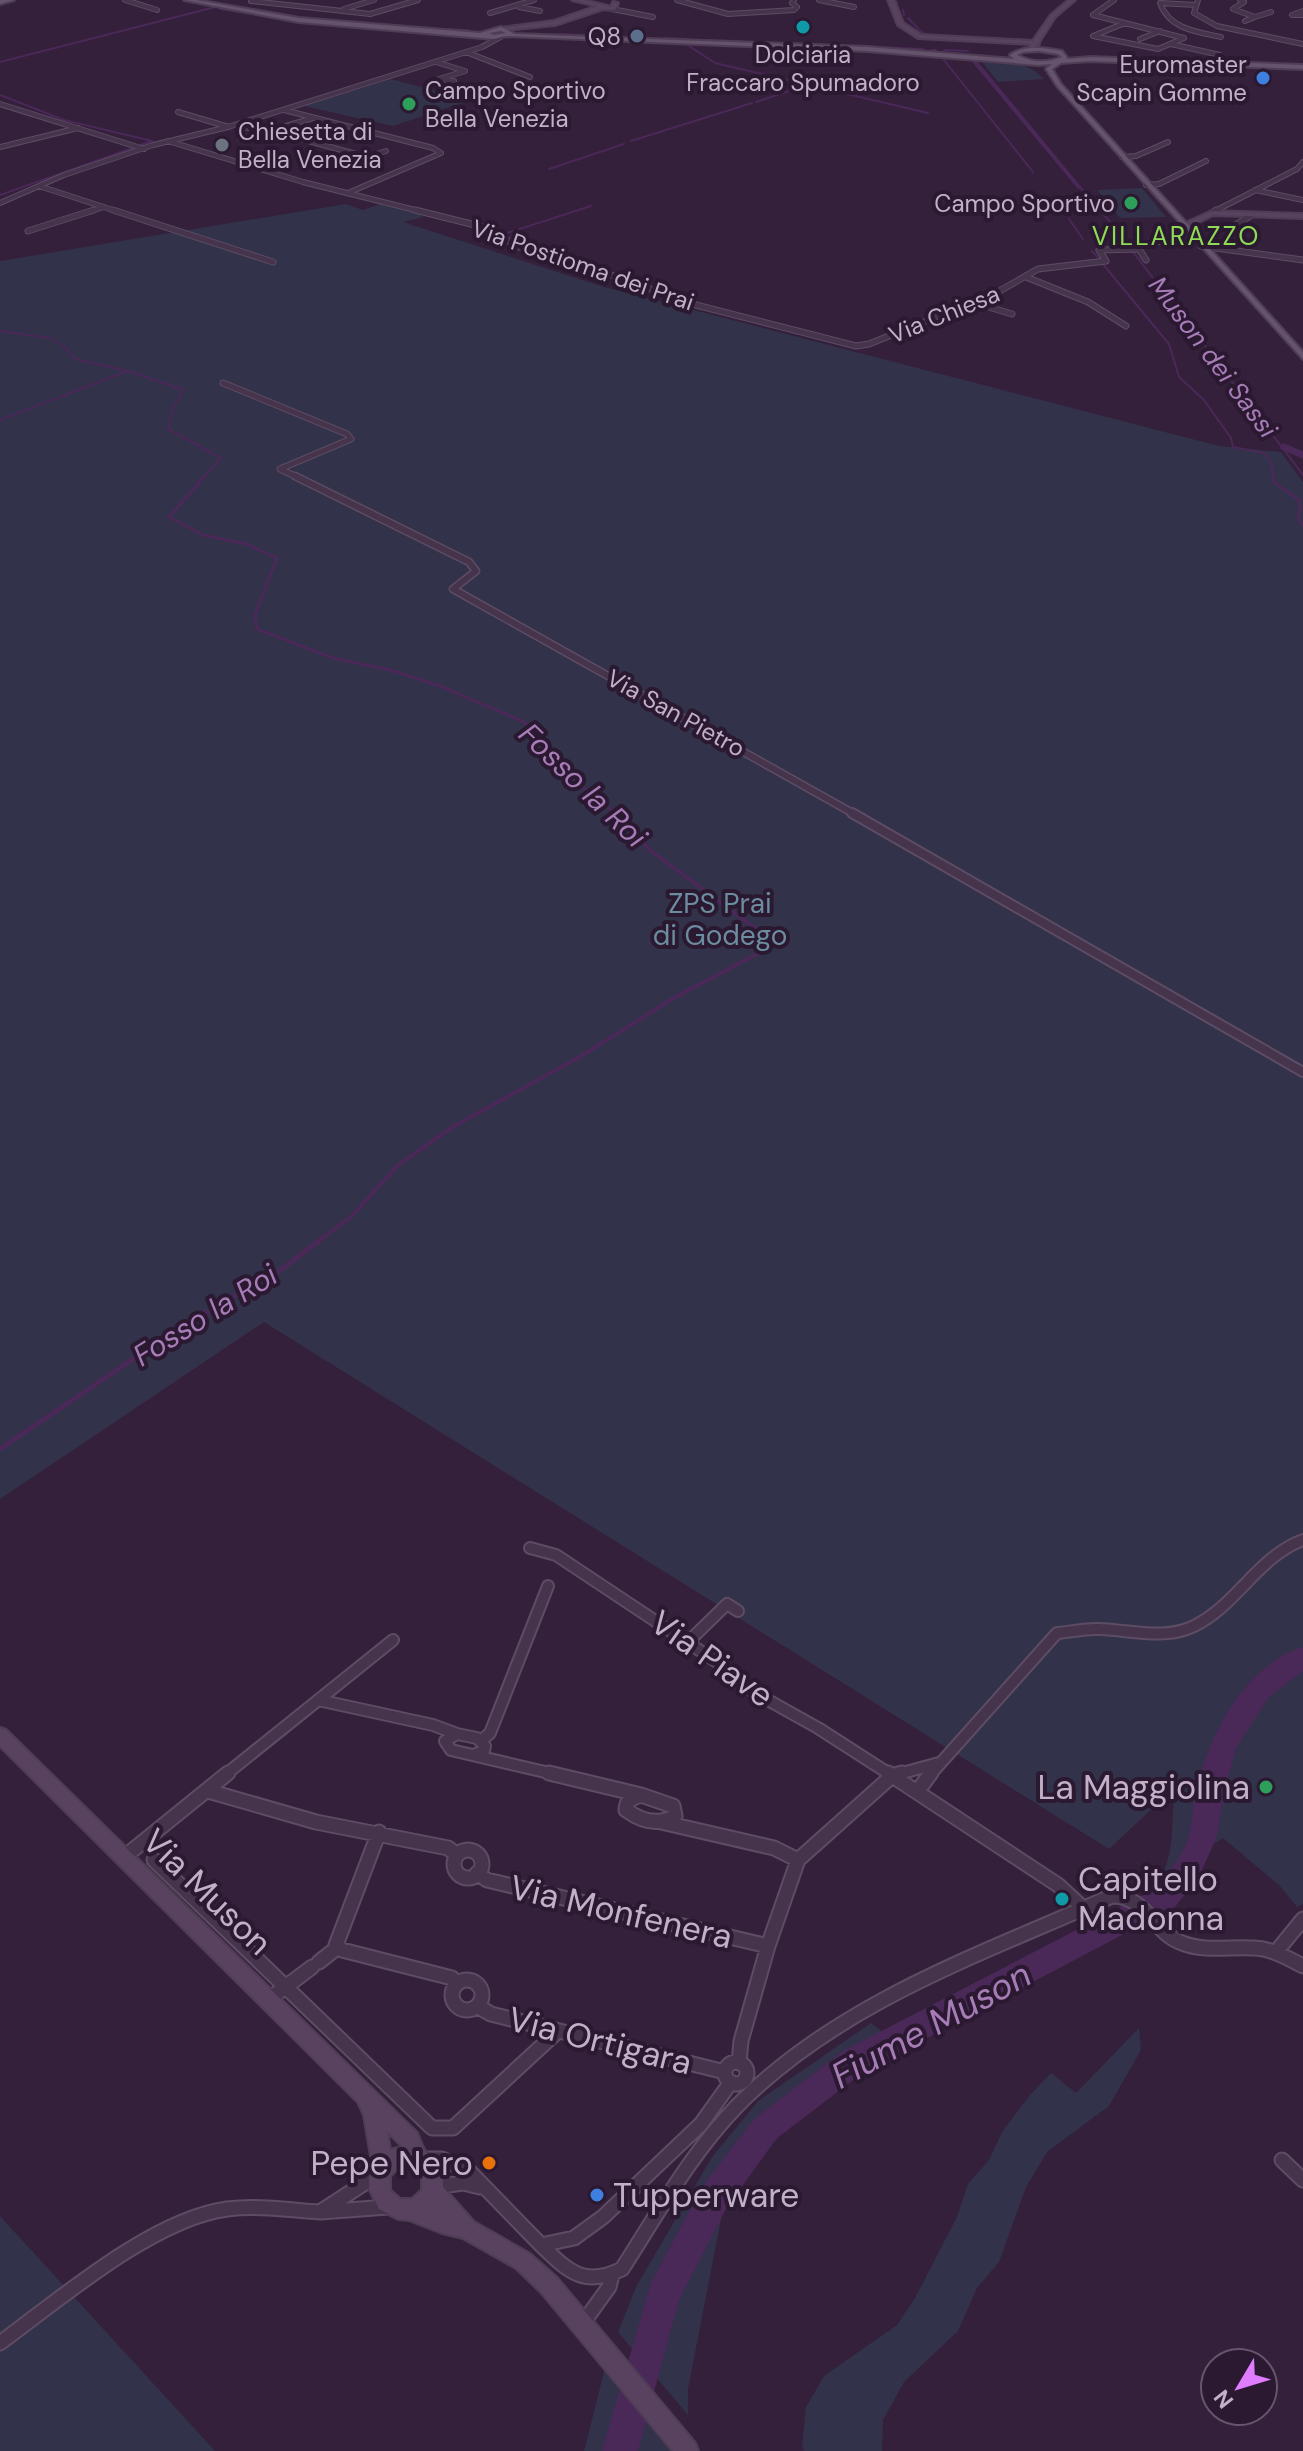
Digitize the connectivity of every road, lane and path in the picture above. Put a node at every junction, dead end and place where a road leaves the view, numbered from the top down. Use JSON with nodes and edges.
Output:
{"nodes":[{"id":1,"x":11,"y":0,"type":"edge"},
{"id":2,"x":125,"y":0,"type":"edge"},
{"id":3,"x":187,"y":0,"type":"edge"},
{"id":4,"x":253,"y":0,"type":"edge"},
{"id":5,"x":374,"y":0,"type":"edge"},
{"id":6,"x":418,"y":0,"type":"edge"},
{"id":7,"x":534,"y":0,"type":"edge"},
{"id":8,"x":575,"y":0,"type":"edge"},
{"id":9,"x":680,"y":0,"type":"edge"},
{"id":10,"x":794,"y":0,"type":"edge"},
{"id":11,"x":819,"y":0,"type":"edge"},
{"id":12,"x":852,"y":0,"type":"edge"},
{"id":13,"x":891,"y":0,"type":"edge"},
{"id":14,"x":1072,"y":0,"type":"edge"},
{"id":15,"x":1114,"y":0,"type":"edge"},
{"id":16,"x":1240,"y":0,"type":"edge"},
{"id":17,"x":0,"y":2,"type":"edge"},
{"id":18,"x":1197,"y":2,"type":"edge"},
{"id":19,"x":515,"y":6,"type":"junction"},
{"id":20,"x":846,"y":6,"type":"junction"},
{"id":21,"x":608,"y":7,"type":"edge"},
{"id":22,"x":854,"y":7,"type":"dead end"},
{"id":23,"x":157,"y":10,"type":"dead end"},
{"id":24,"x":336,"y":10,"type":"junction"},
{"id":25,"x":540,"y":11,"type":"dead end"},
{"id":26,"x":1271,"y":12,"type":"dead end"},
{"id":27,"x":490,"y":13,"type":"dead end"},
{"id":28,"x":1094,"y":16,"type":"junction"},
{"id":29,"x":653,"y":17,"type":"dead end"},
{"id":30,"x":1255,"y":17,"type":"junction"},
{"id":31,"x":1082,"y":20,"type":"dead end"},
{"id":32,"x":1245,"y":21,"type":"dead end"},
{"id":33,"x":1125,"y":23,"type":"junction"},
{"id":34,"x":517,"y":25,"type":"junction"},
{"id":35,"x":497,"y":29,"type":"junction"},
{"id":36,"x":1160,"y":31,"type":"junction"},
{"id":37,"x":487,"y":34,"type":"junction"},
{"id":38,"x":508,"y":34,"type":"junction"},
{"id":39,"x":1221,"y":37,"type":"dead end"},
{"id":40,"x":1041,"y":38,"type":"junction"},
{"id":41,"x":1140,"y":39,"type":"dead end"},
{"id":42,"x":1012,"y":41,"type":"junction"},
{"id":43,"x":489,"y":44,"type":"junction"},
{"id":44,"x":1171,"y":44,"type":"junction"},
{"id":45,"x":1303,"y":44,"type":"edge"},
{"id":46,"x":1023,"y":50,"type":"junction"},
{"id":47,"x":466,"y":52,"type":"junction"},
{"id":48,"x":1058,"y":52,"type":"junction"},
{"id":49,"x":978,"y":55,"type":"junction"},
{"id":50,"x":1220,"y":55,"type":"junction"},
{"id":51,"x":1023,"y":61,"type":"junction"},
{"id":52,"x":1060,"y":61,"type":"junction"},
{"id":53,"x":1149,"y":61,"type":"junction"},
{"id":54,"x":436,"y":62,"type":"junction"},
{"id":55,"x":1222,"y":62,"type":"junction"},
{"id":56,"x":1303,"y":67,"type":"edge"},
{"id":57,"x":530,"y":77,"type":"dead end"},
{"id":58,"x":454,"y":81,"type":"dead end"},
{"id":59,"x":1059,"y":85,"type":"junction"},
{"id":60,"x":0,"y":104,"type":"edge"},
{"id":61,"x":284,"y":110,"type":"junction"},
{"id":62,"x":178,"y":112,"type":"dead end"},
{"id":63,"x":313,"y":118,"type":"junction"},
{"id":64,"x":79,"y":128,"type":"junction"},
{"id":65,"x":280,"y":128,"type":"junction"},
{"id":66,"x":227,"y":129,"type":"junction"},
{"id":67,"x":269,"y":131,"type":"junction"},
{"id":68,"x":168,"y":141,"type":"junction"},
{"id":69,"x":1168,"y":142,"type":"dead end"},
{"id":70,"x":0,"y":147,"type":"edge"},
{"id":71,"x":141,"y":148,"type":"junction"},
{"id":72,"x":386,"y":151,"type":"dead end"},
{"id":73,"x":367,"y":157,"type":"junction"},
{"id":74,"x":1122,"y":157,"type":"junction"},
{"id":75,"x":305,"y":161,"type":"dead end"},
{"id":76,"x":1206,"y":161,"type":"dead end"},
{"id":77,"x":1303,"y":162,"type":"edge"},
{"id":78,"x":1146,"y":185,"type":"junction"},
{"id":79,"x":39,"y":186,"type":"junction"},
{"id":80,"x":1255,"y":190,"type":"junction"},
{"id":81,"x":345,"y":194,"type":"junction"},
{"id":82,"x":1303,"y":200,"type":"edge"},
{"id":83,"x":0,"y":203,"type":"edge"},
{"id":84,"x":104,"y":207,"type":"junction"},
{"id":85,"x":1212,"y":213,"type":"junction"},
{"id":86,"x":1252,"y":215,"type":"junction"},
{"id":87,"x":1303,"y":216,"type":"edge"},
{"id":88,"x":1183,"y":226,"type":"junction"},
{"id":89,"x":1236,"y":229,"type":"dead end"},
{"id":90,"x":28,"y":231,"type":"dead end"},
{"id":91,"x":1193,"y":238,"type":"junction"},
{"id":92,"x":1201,"y":246,"type":"junction"},
{"id":93,"x":1135,"y":249,"type":"junction"},
{"id":94,"x":1146,"y":260,"type":"dead end"},
{"id":95,"x":1303,"y":260,"type":"edge"},
{"id":96,"x":273,"y":262,"type":"dead end"},
{"id":97,"x":1026,"y":277,"type":"junction"},
{"id":98,"x":972,"y":302,"type":"junction"},
{"id":99,"x":1012,"y":314,"type":"dead end"},
{"id":100,"x":1126,"y":326,"type":"dead end"},
{"id":101,"x":860,"y":346,"type":"joint"},
{"id":102,"x":1303,"y":357,"type":"edge"},
{"id":103,"x":223,"y":383,"type":"dead end"},
{"id":104,"x":1303,"y":1072,"type":"edge"},
{"id":105,"x":1303,"y":1540,"type":"edge"},
{"id":106,"x":530,"y":1548,"type":"dead end"},
{"id":107,"x":548,"y":1586,"type":"dead end"},
{"id":108,"x":738,"y":1611,"type":"dead end"},
{"id":109,"x":393,"y":1640,"type":"dead end"},
{"id":110,"x":688,"y":1642,"type":"junction"},
{"id":111,"x":318,"y":1700,"type":"junction"},
{"id":112,"x":0,"y":1735,"type":"edge"},
{"id":113,"x":482,"y":1752,"type":"junction"},
{"id":114,"x":940,"y":1762,"type":"junction"},
{"id":115,"x":892,"y":1776,"type":"junction"},
{"id":116,"x":208,"y":1791,"type":"junction"},
{"id":117,"x":618,"y":1791,"type":"junction"},
{"id":118,"x":917,"y":1792,"type":"junction"},
{"id":119,"x":641,"y":1795,"type":"junction"},
{"id":120,"x":626,"y":1805,"type":"junction"},
{"id":121,"x":675,"y":1816,"type":"junction"},
{"id":122,"x":661,"y":1822,"type":"junction"},
{"id":123,"x":684,"y":1828,"type":"junction"},
{"id":124,"x":379,"y":1832,"type":"junction"},
{"id":125,"x":457,"y":1855,"type":"junction"},
{"id":126,"x":123,"y":1858,"type":"junction"},
{"id":127,"x":154,"y":1860,"type":"dead end"},
{"id":128,"x":798,"y":1860,"type":"junction"},
{"id":129,"x":477,"y":1873,"type":"junction"},
{"id":130,"x":177,"y":1896,"type":"junction"},
{"id":131,"x":1084,"y":1909,"type":"junction"},
{"id":132,"x":1303,"y":1919,"type":"edge"},
{"id":133,"x":768,"y":1946,"type":"junction"},
{"id":134,"x":338,"y":1947,"type":"junction"},
{"id":135,"x":1276,"y":1952,"type":"junction"},
{"id":136,"x":1303,"y":1966,"type":"edge"},
{"id":137,"x":456,"y":1985,"type":"junction"},
{"id":138,"x":285,"y":1987,"type":"junction"},
{"id":139,"x":268,"y":2000,"type":"junction"},
{"id":140,"x":477,"y":2006,"type":"junction"},
{"id":141,"x":558,"y":2031,"type":"junction"},
{"id":142,"x":728,"y":2077,"type":"junction"},
{"id":143,"x":366,"y":2098,"type":"junction"},
{"id":144,"x":419,"y":2158,"type":"junction"},
{"id":145,"x":1282,"y":2160,"type":"dead end"},
{"id":146,"x":381,"y":2171,"type":"junction"},
{"id":147,"x":1303,"y":2180,"type":"edge"},
{"id":148,"x":433,"y":2188,"type":"junction"},
{"id":149,"x":483,"y":2188,"type":"junction"},
{"id":150,"x":400,"y":2208,"type":"junction"},
{"id":151,"x":320,"y":2212,"type":"junction"},
{"id":152,"x":467,"y":2229,"type":"junction"},
{"id":153,"x":541,"y":2245,"type":"junction"},
{"id":154,"x":612,"y":2275,"type":"junction"},
{"id":155,"x":582,"y":2325,"type":"junction"},
{"id":156,"x":0,"y":2343,"type":"edge"},
{"id":157,"x":687,"y":2451,"type":"edge"}],
"edges":[{"from":1,"to":17,"type":"main road"},
{"from":2,"to":23,"type":"street"},
{"from":3,"to":37,"type":"main road"},
{"from":4,"to":24,"type":"street"},
{"from":5,"to":24,"type":"street"},
{"from":6,"to":24,"type":"street"},
{"from":7,"to":19,"type":"street"},
{"from":8,"to":21,"type":"street"},
{"from":9,"to":10,"type":"street"},
{"from":11,"to":20,"type":"street"},
{"from":12,"to":20,"type":"street"},
{"from":13,"to":42,"type":"street"},
{"from":14,"to":40,"type":"street"},
{"from":15,"to":28,"type":"street"},
{"from":16,"to":30,"type":"street"},
{"from":18,"to":39,"type":"street"},
{"from":18,"to":45,"type":"street"},
{"from":19,"to":25,"type":"street"},
{"from":19,"to":27,"type":"street"},
{"from":20,"to":22,"type":"street"},
{"from":21,"to":29,"type":"street"},
{"from":21,"to":34,"type":"street"},
{"from":26,"to":30,"type":"street"},
{"from":28,"to":31,"type":"street"},
{"from":28,"to":33,"type":"street"},
{"from":30,"to":32,"type":"street"},
{"from":33,"to":36,"type":"street"},
{"from":33,"to":44,"type":"street"},
{"from":34,"to":35,"type":"street"},
{"from":34,"to":38,"type":"street"},
{"from":35,"to":37,"type":"main road"},
{"from":35,"to":38,"type":"main road"},
{"from":36,"to":41,"type":"street"},
{"from":36,"to":44,"type":"street"},
{"from":37,"to":38,"type":"main road"},
{"from":37,"to":43,"type":"street"},
{"from":38,"to":43,"type":"street"},
{"from":38,"to":49,"type":"main road"},
{"from":40,"to":42,"type":"street"},
{"from":40,"to":42,"type":"street"},
{"from":40,"to":46,"type":"street"},
{"from":40,"to":48,"type":"street"},
{"from":43,"to":47,"type":"street"},
{"from":44,"to":50,"type":"street"},
{"from":46,"to":48,"type":"main road"},
{"from":46,"to":49,"type":"main road"},
{"from":46,"to":51,"type":"main road"},
{"from":47,"to":54,"type":"street"},
{"from":47,"to":57,"type":"street"},
{"from":48,"to":52,"type":"main road"},
{"from":48,"to":53,"type":"main road"},
{"from":49,"to":51,"type":"main road"},
{"from":50,"to":55,"type":"street"},
{"from":50,"to":55,"type":"street"},
{"from":51,"to":52,"type":"main road"},
{"from":51,"to":59,"type":"main road"},
{"from":52,"to":53,"type":"main road"},
{"from":52,"to":59,"type":"main road"},
{"from":53,"to":55,"type":"main road"},
{"from":54,"to":58,"type":"street"},
{"from":54,"to":61,"type":"street"},
{"from":55,"to":56,"type":"main road"},
{"from":59,"to":74,"type":"main road"},
{"from":60,"to":64,"type":"street"},
{"from":61,"to":63,"type":"street"},
{"from":61,"to":66,"type":"street"},
{"from":62,"to":66,"type":"street"},
{"from":63,"to":65,"type":"street"},
{"from":63,"to":81,"type":"street"},
{"from":64,"to":70,"type":"street"},
{"from":64,"to":71,"type":"street"},
{"from":65,"to":66,"type":"street"},
{"from":65,"to":67,"type":"street"},
{"from":66,"to":67,"type":"street"},
{"from":66,"to":67,"type":"street"},
{"from":66,"to":68,"type":"street"},
{"from":67,"to":73,"type":"street"},
{"from":68,"to":71,"type":"street"},
{"from":68,"to":81,"type":"street","name":"Via Postioma dei Prai"},
{"from":69,"to":74,"type":"street"},
{"from":71,"to":79,"type":"street"},
{"from":72,"to":73,"type":"street"},
{"from":73,"to":75,"type":"street"},
{"from":74,"to":78,"type":"main road"},
{"from":76,"to":78,"type":"street"},
{"from":77,"to":80,"type":"street"},
{"from":78,"to":88,"type":"main road"},
{"from":79,"to":83,"type":"street"},
{"from":79,"to":84,"type":"street"},
{"from":80,"to":82,"type":"street"},
{"from":80,"to":85,"type":"street"},
{"from":81,"to":101,"type":"street","name":"Via Postioma dei Prai"},
{"from":84,"to":90,"type":"street"},
{"from":84,"to":96,"type":"street"},
{"from":85,"to":86,"type":"street"},
{"from":85,"to":88,"type":"street"},
{"from":86,"to":87,"type":"street"},
{"from":86,"to":89,"type":"street"},
{"from":88,"to":91,"type":"main road"},
{"from":91,"to":92,"type":"main road"},
{"from":91,"to":93,"type":"street","name":"Via Chiesa"},
{"from":92,"to":95,"type":"street"},
{"from":92,"to":102,"type":"main road"},
{"from":93,"to":94,"type":"street"},
{"from":93,"to":97,"type":"street","name":"Via Chiesa"},
{"from":97,"to":98,"type":"street","name":"Via Chiesa"},
{"from":97,"to":100,"type":"street","name":"Via Chiesa"},
{"from":98,"to":99,"type":"street"},
{"from":98,"to":101,"type":"street","name":"Via Chiesa"},
{"from":103,"to":104,"type":"street","name":"Via San Pietro"},
{"from":105,"to":114,"type":"street"},
{"from":106,"to":110,"type":"street","name":"Via Piave"},
{"from":107,"to":113,"type":"street"},
{"from":108,"to":110,"type":"street"},
{"from":109,"to":111,"type":"street"},
{"from":110,"to":115,"type":"street","name":"Via Piave"},
{"from":111,"to":113,"type":"street"},
{"from":111,"to":116,"type":"street"},
{"from":112,"to":126,"type":"street","name":"Via Muson"},
{"from":113,"to":117,"type":"street"},
{"from":114,"to":115,"type":"street"},
{"from":114,"to":118,"type":"street"},
{"from":115,"to":118,"type":"street","name":"Via Piave"},
{"from":115,"to":128,"type":"street"},
{"from":116,"to":124,"type":"street","name":"Via Monfenera"},
{"from":116,"to":126,"type":"street"},
{"from":117,"to":119,"type":"street"},
{"from":117,"to":120,"type":"street"},
{"from":118,"to":131,"type":"street","name":"Via Piave"},
{"from":119,"to":120,"type":"street"},
{"from":119,"to":121,"type":"street"},
{"from":120,"to":122,"type":"street"},
{"from":121,"to":122,"type":"street"},
{"from":121,"to":123,"type":"street"},
{"from":122,"to":123,"type":"street"},
{"from":123,"to":128,"type":"street"},
{"from":124,"to":125,"type":"street","name":"Via Monfenera"},
{"from":124,"to":134,"type":"street"},
{"from":125,"to":129,"type":"street","name":"Via Monfenera"},
{"from":125,"to":129,"type":"street","name":"Via Monfenera"},
{"from":126,"to":130,"type":"street","name":"Via Muson"},
{"from":127,"to":130,"type":"street"},
{"from":128,"to":133,"type":"street"},
{"from":129,"to":133,"type":"street","name":"Via Monfenera"},
{"from":130,"to":138,"type":"street"},
{"from":130,"to":139,"type":"street","name":"Via Muson"},
{"from":131,"to":135,"type":"street"},
{"from":131,"to":154,"type":"street"},
{"from":132,"to":135,"type":"street"},
{"from":133,"to":142,"type":"street"},
{"from":134,"to":137,"type":"street"},
{"from":134,"to":138,"type":"street"},
{"from":135,"to":136,"type":"street"},
{"from":137,"to":140,"type":"street"},
{"from":137,"to":140,"type":"street"},
{"from":138,"to":139,"type":"street"},
{"from":138,"to":141,"type":"street"},
{"from":139,"to":143,"type":"street","name":"Via Muson"},
{"from":140,"to":141,"type":"street","name":"Via Ortigara"},
{"from":141,"to":142,"type":"street","name":"Via Ortigara"},
{"from":142,"to":153,"type":"street"},
{"from":143,"to":144,"type":"street","name":"Via Muson"},
{"from":143,"to":146,"type":"street","name":"Via Muson"},
{"from":144,"to":146,"type":"street"},
{"from":144,"to":148,"type":"street","name":"Via Muson"},
{"from":144,"to":149,"type":"street"},
{"from":145,"to":147,"type":"street"},
{"from":146,"to":150,"type":"street","name":"Via Muson"},
{"from":146,"to":151,"type":"street"},
{"from":148,"to":149,"type":"street"},
{"from":148,"to":150,"type":"street"},
{"from":148,"to":152,"type":"street","name":"Via Muson"},
{"from":149,"to":153,"type":"street"},
{"from":150,"to":151,"type":"street"},
{"from":150,"to":152,"type":"street","name":"Via Muson"},
{"from":151,"to":156,"type":"street"},
{"from":152,"to":155,"type":"street","name":"Via Muson"},
{"from":153,"to":154,"type":"street"},
{"from":154,"to":155,"type":"street"},
{"from":155,"to":157,"type":"street","name":"Via Muson"}]}
